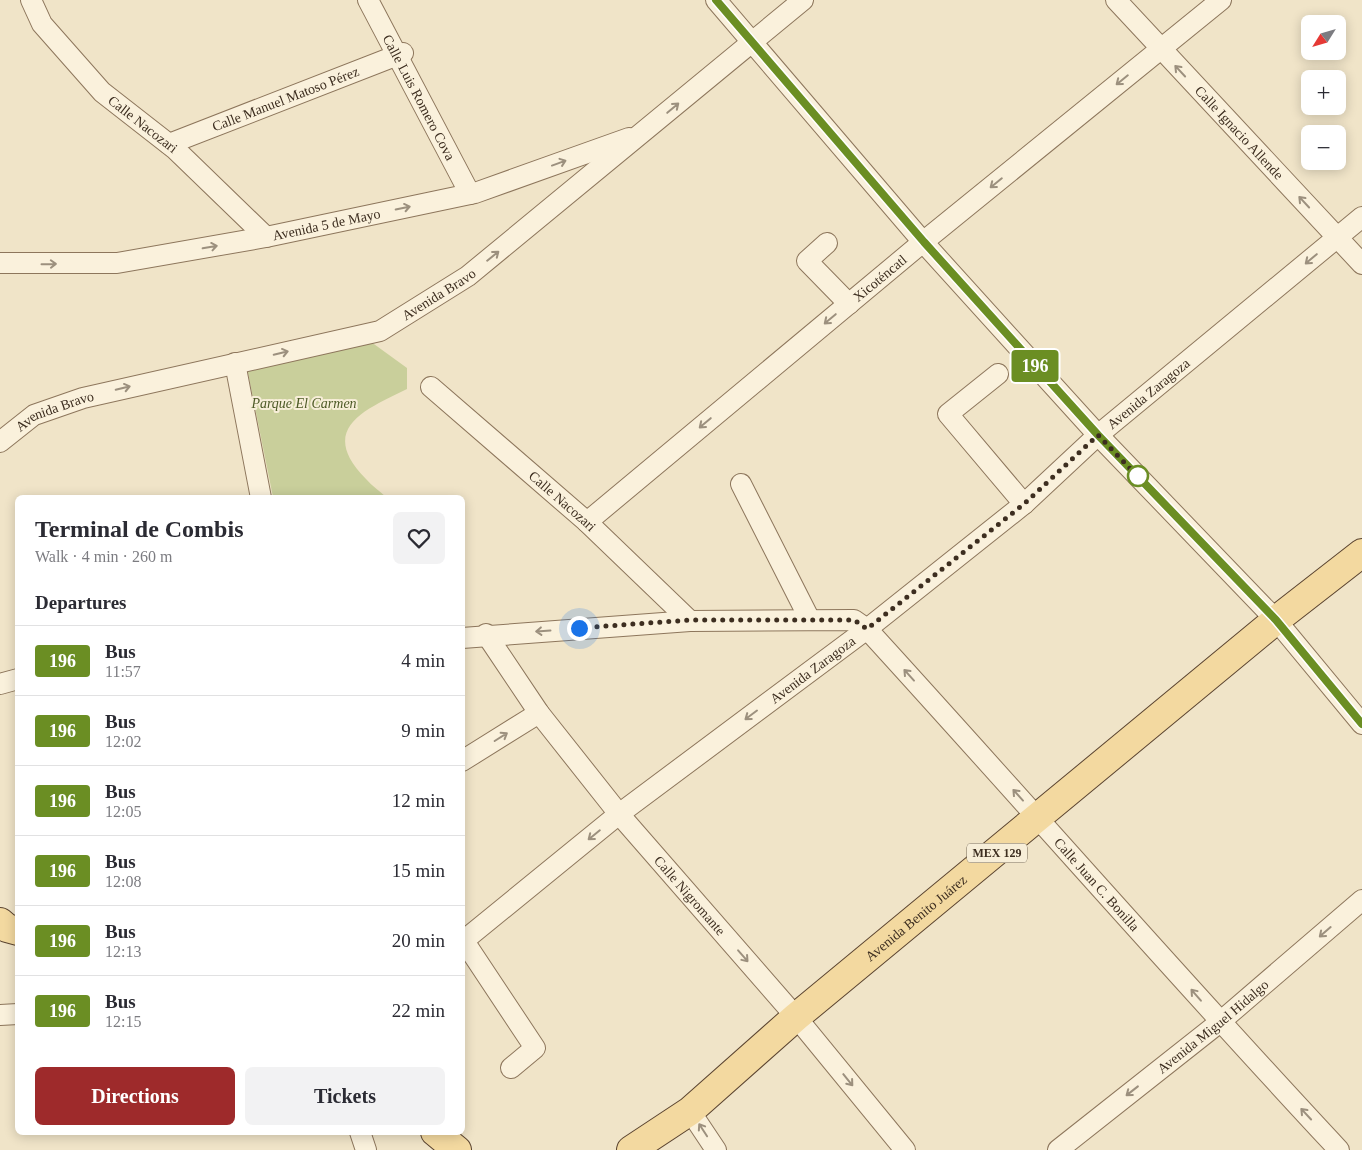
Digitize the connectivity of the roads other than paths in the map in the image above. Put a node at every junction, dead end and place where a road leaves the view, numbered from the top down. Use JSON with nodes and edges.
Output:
{"nodes":[{"id":1,"x":31,"y":0,"type":"edge"},
{"id":2,"x":368,"y":0,"type":"edge"},
{"id":3,"x":375,"y":0,"type":"edge"},
{"id":4,"x":716,"y":0,"type":"edge"},
{"id":5,"x":803,"y":0,"type":"edge"},
{"id":6,"x":1116,"y":0,"type":"edge"},
{"id":7,"x":1221,"y":0,"type":"edge"},
{"id":8,"x":753,"y":42,"type":"junction"},
{"id":9,"x":1160,"y":49,"type":"junction"},
{"id":10,"x":401,"y":58,"type":"junction"},
{"id":11,"x":643,"y":134,"type":"junction"},
{"id":12,"x":172,"y":147,"type":"junction"},
{"id":13,"x":473,"y":194,"type":"junction"},
{"id":14,"x":1362,"y":217,"type":"edge"},
{"id":15,"x":266,"y":237,"type":"junction"},
{"id":16,"x":1337,"y":237,"type":"junction"},
{"id":17,"x":924,"y":242,"type":"junction"},
{"id":18,"x":827,"y":243,"type":"dead end"},
{"id":19,"x":0,"y":263,"type":"edge"},
{"id":20,"x":1362,"y":264,"type":"edge"},
{"id":21,"x":849,"y":304,"type":"junction"},
{"id":22,"x":228,"y":364,"type":"junction"},
{"id":23,"x":998,"y":374,"type":"dead end"},
{"id":24,"x":431,"y":387,"type":"dead end"},
{"id":25,"x":1098,"y":435,"type":"junction"},
{"id":26,"x":0,"y":442,"type":"edge"},
{"id":27,"x":741,"y":484,"type":"dead end"},
{"id":28,"x":253,"y":495,"type":"edge"},
{"id":29,"x":1024,"y":504,"type":"junction"},
{"id":30,"x":587,"y":522,"type":"junction"},
{"id":31,"x":1362,"y":553,"type":"edge"},
{"id":32,"x":690,"y":620,"type":"junction"},
{"id":33,"x":810,"y":620,"type":"junction"},
{"id":34,"x":1276,"y":620,"type":"junction"},
{"id":35,"x":860,"y":624,"type":"junction"},
{"id":36,"x":486,"y":634,"type":"junction"},
{"id":37,"x":465,"y":638,"type":"edge"},
{"id":38,"x":15,"y":680,"type":"edge"},
{"id":39,"x":0,"y":684,"type":"edge"},
{"id":40,"x":538,"y":714,"type":"junction"},
{"id":41,"x":1362,"y":724,"type":"edge"},
{"id":42,"x":465,"y":759,"type":"edge"},
{"id":43,"x":619,"y":814,"type":"junction"},
{"id":44,"x":1039,"y":818,"type":"junction"},
{"id":45,"x":1362,"y":900,"type":"edge"},
{"id":46,"x":0,"y":922,"type":"edge"},
{"id":47,"x":15,"y":930,"type":"edge"},
{"id":48,"x":465,"y":940,"type":"edge"},
{"id":49,"x":465,"y":945,"type":"edge"},
{"id":50,"x":15,"y":1014,"type":"edge"},
{"id":51,"x":0,"y":1015,"type":"edge"},
{"id":52,"x":796,"y":1016,"type":"junction"},
{"id":53,"x":1220,"y":1022,"type":"junction"},
{"id":54,"x":511,"y":1068,"type":"dead end"},
{"id":55,"x":690,"y":1110,"type":"junction"},
{"id":56,"x":361,"y":1135,"type":"edge"},
{"id":57,"x":439,"y":1135,"type":"edge"},
{"id":58,"x":366,"y":1150,"type":"edge"},
{"id":59,"x":458,"y":1150,"type":"edge"},
{"id":60,"x":631,"y":1150,"type":"edge"},
{"id":61,"x":716,"y":1150,"type":"edge"},
{"id":62,"x":905,"y":1150,"type":"edge"},
{"id":63,"x":1058,"y":1150,"type":"edge"},
{"id":64,"x":1339,"y":1150,"type":"edge"}],
"edges":[{"from":1,"to":12,"type":"street","name":"Calle Nacozari"},
{"from":2,"to":10,"type":"street","name":"Calle Luis Romero Cova"},
{"from":3,"to":10,"type":"street","name":"Calle Luis Romero Cova"},
{"from":4,"to":8,"type":"street"},
{"from":5,"to":8,"type":"street","name":"Avenida Bravo"},
{"from":6,"to":9,"type":"street","name":"Calle Ignacio Allende"},
{"from":7,"to":9,"type":"street","name":"Xicoténcatl"},
{"from":11,"to":8,"type":"street","name":"Avenida Bravo","one_way":true},
{"from":8,"to":17,"type":"street"},
{"from":16,"to":9,"type":"street","name":"Calle Ignacio Allende","one_way":true},
{"from":9,"to":17,"type":"street","name":"Xicoténcatl","one_way":true},
{"from":10,"to":12,"type":"street","name":"Calle Manuel Matoso Pérez"},
{"from":10,"to":13,"type":"street","name":"Calle Luis Romero Cova"},
{"from":13,"to":11,"type":"street","name":"Avenida 5 de Mayo","one_way":true},
{"from":22,"to":11,"type":"street","name":"Avenida Bravo","one_way":true},
{"from":12,"to":15,"type":"street","name":"Calle Nacozari"},
{"from":15,"to":13,"type":"street","name":"Avenida 5 de Mayo","one_way":true},
{"from":14,"to":16,"type":"street","name":"Avenida Zaragoza"},
{"from":19,"to":15,"type":"street","name":"Avenida 5 de Mayo","one_way":true},
{"from":16,"to":20,"type":"street","name":"Calle Ignacio Allende"},
{"from":16,"to":25,"type":"street","name":"Avenida Zaragoza","one_way":true},
{"from":17,"to":21,"type":"street","name":"Xicoténcatl"},
{"from":17,"to":25,"type":"street"},
{"from":18,"to":21,"type":"street"},
{"from":21,"to":30,"type":"street","name":"Xicoténcatl","one_way":true},
{"from":26,"to":22,"type":"street","name":"Avenida Bravo","one_way":true},
{"from":22,"to":28,"type":"street"},
{"from":23,"to":29,"type":"street"},
{"from":24,"to":30,"type":"street","name":"Calle Nacozari"},
{"from":25,"to":29,"type":"street","name":"Avenida Zaragoza"},
{"from":25,"to":34,"type":"street"},
{"from":27,"to":33,"type":"street"},
{"from":29,"to":35,"type":"street","name":"Avenida Zaragoza"},
{"from":30,"to":32,"type":"street","name":"Calle Nacozari"},
{"from":31,"to":34,"type":"main road","name":"Avenida Benito Juárez","number":"MEX 129"},
{"from":32,"to":33,"type":"street"},
{"from":32,"to":36,"type":"street","one_way":true},
{"from":33,"to":35,"type":"street"},
{"from":34,"to":41,"type":"street"},
{"from":34,"to":44,"type":"main road","name":"Avenida Benito Juárez","number":"MEX 129"},
{"from":35,"to":43,"type":"street","name":"Avenida Zaragoza","one_way":true},
{"from":44,"to":35,"type":"street","name":"Calle Juan C. Bonilla","one_way":true},
{"from":36,"to":37,"type":"street"},
{"from":36,"to":40,"type":"street","name":"Calle Nigromante"},
{"from":38,"to":39,"type":"street"},
{"from":42,"to":40,"type":"street","one_way":true},
{"from":40,"to":43,"type":"street","name":"Calle Nigromante"},
{"from":43,"to":48,"type":"street","name":"Avenida Zaragoza","one_way":true},
{"from":43,"to":52,"type":"street","name":"Calle Nigromante","one_way":true},
{"from":44,"to":52,"type":"main road","name":"Avenida Benito Juárez","number":"MEX 129"},
{"from":53,"to":44,"type":"street","name":"Calle Juan C. Bonilla","one_way":true},
{"from":45,"to":53,"type":"street","name":"Avenida Miguel Hidalgo","one_way":true},
{"from":46,"to":47,"type":"main road"},
{"from":49,"to":54,"type":"street"},
{"from":50,"to":51,"type":"street"},
{"from":52,"to":55,"type":"main road","name":"Avenida Benito Juárez","number":"MEX 129"},
{"from":52,"to":62,"type":"street","name":"Calle Nigromante","one_way":true},
{"from":53,"to":63,"type":"street","name":"Avenida Miguel Hidalgo","one_way":true},
{"from":64,"to":53,"type":"street","name":"Calle Juan C. Bonilla","one_way":true},
{"from":55,"to":60,"type":"main road","name":"Avenida Benito Juárez","number":"MEX 129"},
{"from":61,"to":55,"type":"street","one_way":true},
{"from":56,"to":58,"type":"street"},
{"from":57,"to":59,"type":"main road"}]}
